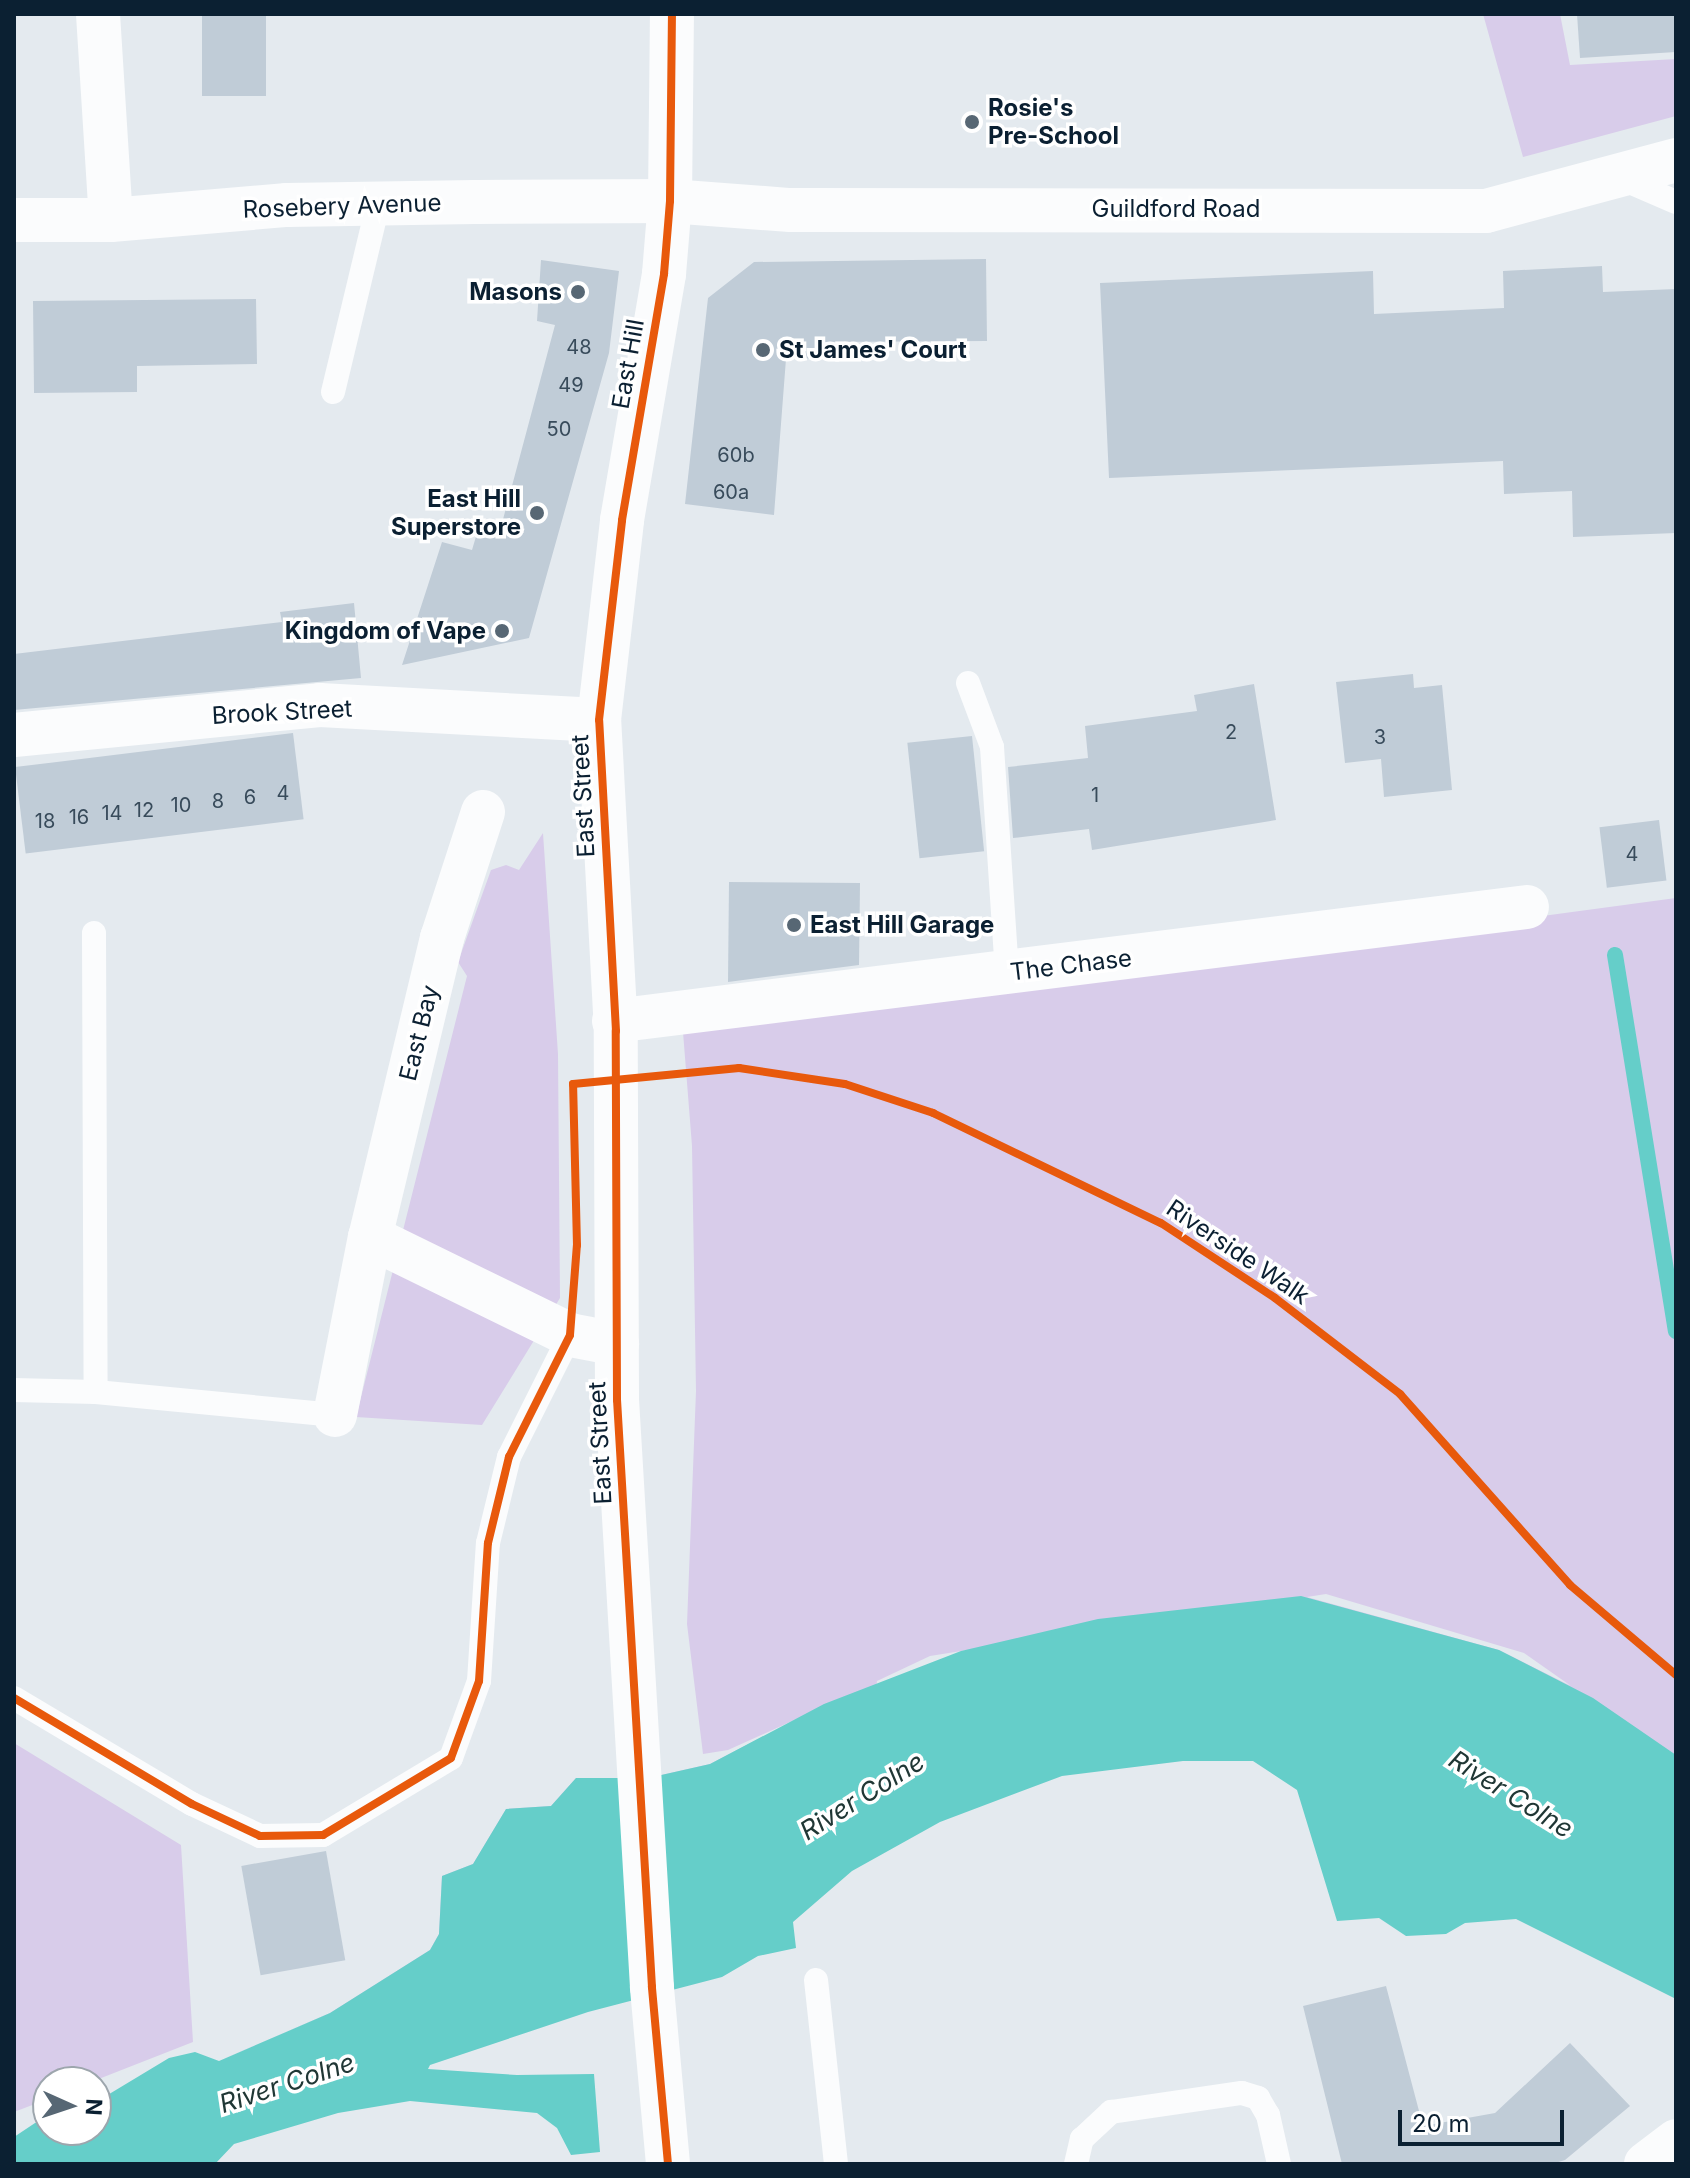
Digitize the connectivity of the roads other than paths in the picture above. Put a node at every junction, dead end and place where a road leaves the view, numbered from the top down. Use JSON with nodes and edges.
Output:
{"nodes":[{"id":1,"x":98,"y":14,"type":"edge"},
{"id":2,"x":672,"y":14,"type":"edge"},
{"id":3,"x":1676,"y":160,"type":"edge"},
{"id":4,"x":1616,"y":176,"type":"junction"},
{"id":5,"x":670,"y":201,"type":"junction"},
{"id":6,"x":1676,"y":202,"type":"edge"},
{"id":7,"x":378,"y":204,"type":"junction"},
{"id":8,"x":14,"y":220,"type":"edge"},
{"id":9,"x":111,"y":220,"type":"junction"},
{"id":10,"x":333,"y":392,"type":"dead end"},
{"id":11,"x":968,"y":683,"type":"dead end"},
{"id":12,"x":599,"y":720,"type":"junction"},
{"id":13,"x":14,"y":735,"type":"edge"},
{"id":14,"x":490,"y":829,"type":"dead end"},
{"id":15,"x":1527,"y":907,"type":"dead end"},
{"id":16,"x":94,"y":933,"type":"dead end"},
{"id":17,"x":1007,"y":973,"type":"junction"},
{"id":18,"x":614,"y":1021,"type":"junction"},
{"id":19,"x":370,"y":1237,"type":"junction"},
{"id":20,"x":570,"y":1335,"type":"junction"},
{"id":21,"x":617,"y":1344,"type":"junction"},
{"id":22,"x":14,"y":1390,"type":"edge"},
{"id":23,"x":96,"y":1392,"type":"junction"},
{"id":24,"x":335,"y":1415,"type":"joint"},
{"id":25,"x":14,"y":1698,"type":"edge"},
{"id":26,"x":816,"y":1980,"type":"dead end"},
{"id":27,"x":1676,"y":2141,"type":"edge"},
{"id":28,"x":667,"y":2156,"type":"edge"},
{"id":29,"x":836,"y":2164,"type":"edge"},
{"id":30,"x":1076,"y":2164,"type":"edge"},
{"id":31,"x":1279,"y":2164,"type":"edge"},
{"id":32,"x":1646,"y":2164,"type":"edge"}],
"edges":[{"from":1,"to":9,"type":"street"},
{"from":2,"to":5,"type":"street","name":"East Hill"},
{"from":3,"to":4,"type":"street","name":"Guildford Road"},
{"from":4,"to":5,"type":"street","name":"Guildford Road"},
{"from":4,"to":6,"type":"lane"},
{"from":5,"to":7,"type":"street","name":"Rosebery Avenue"},
{"from":5,"to":12,"type":"street","name":"East Hill"},
{"from":7,"to":9,"type":"street","name":"Rosebery Avenue"},
{"from":7,"to":10,"type":"lane"},
{"from":8,"to":9,"type":"street","name":"Rosebery Avenue"},
{"from":11,"to":17,"type":"lane"},
{"from":12,"to":13,"type":"street","name":"Brook Street"},
{"from":12,"to":18,"type":"street","name":"East Street"},
{"from":14,"to":19,"type":"street","name":"East Bay"},
{"from":15,"to":17,"type":"street","name":"The Chase"},
{"from":16,"to":23,"type":"lane"},
{"from":17,"to":18,"type":"street","name":"The Chase"},
{"from":18,"to":21,"type":"street","name":"East Street"},
{"from":19,"to":20,"type":"street"},
{"from":19,"to":24,"type":"street","name":"East Bay"},
{"from":20,"to":21,"type":"street"},
{"from":20,"to":25,"type":"lane"},
{"from":21,"to":28,"type":"street","name":"East Street"},
{"from":22,"to":23,"type":"lane"},
{"from":23,"to":24,"type":"lane"},
{"from":26,"to":29,"type":"lane"},
{"from":27,"to":32,"type":"street"},
{"from":30,"to":31,"type":"lane"}]}
